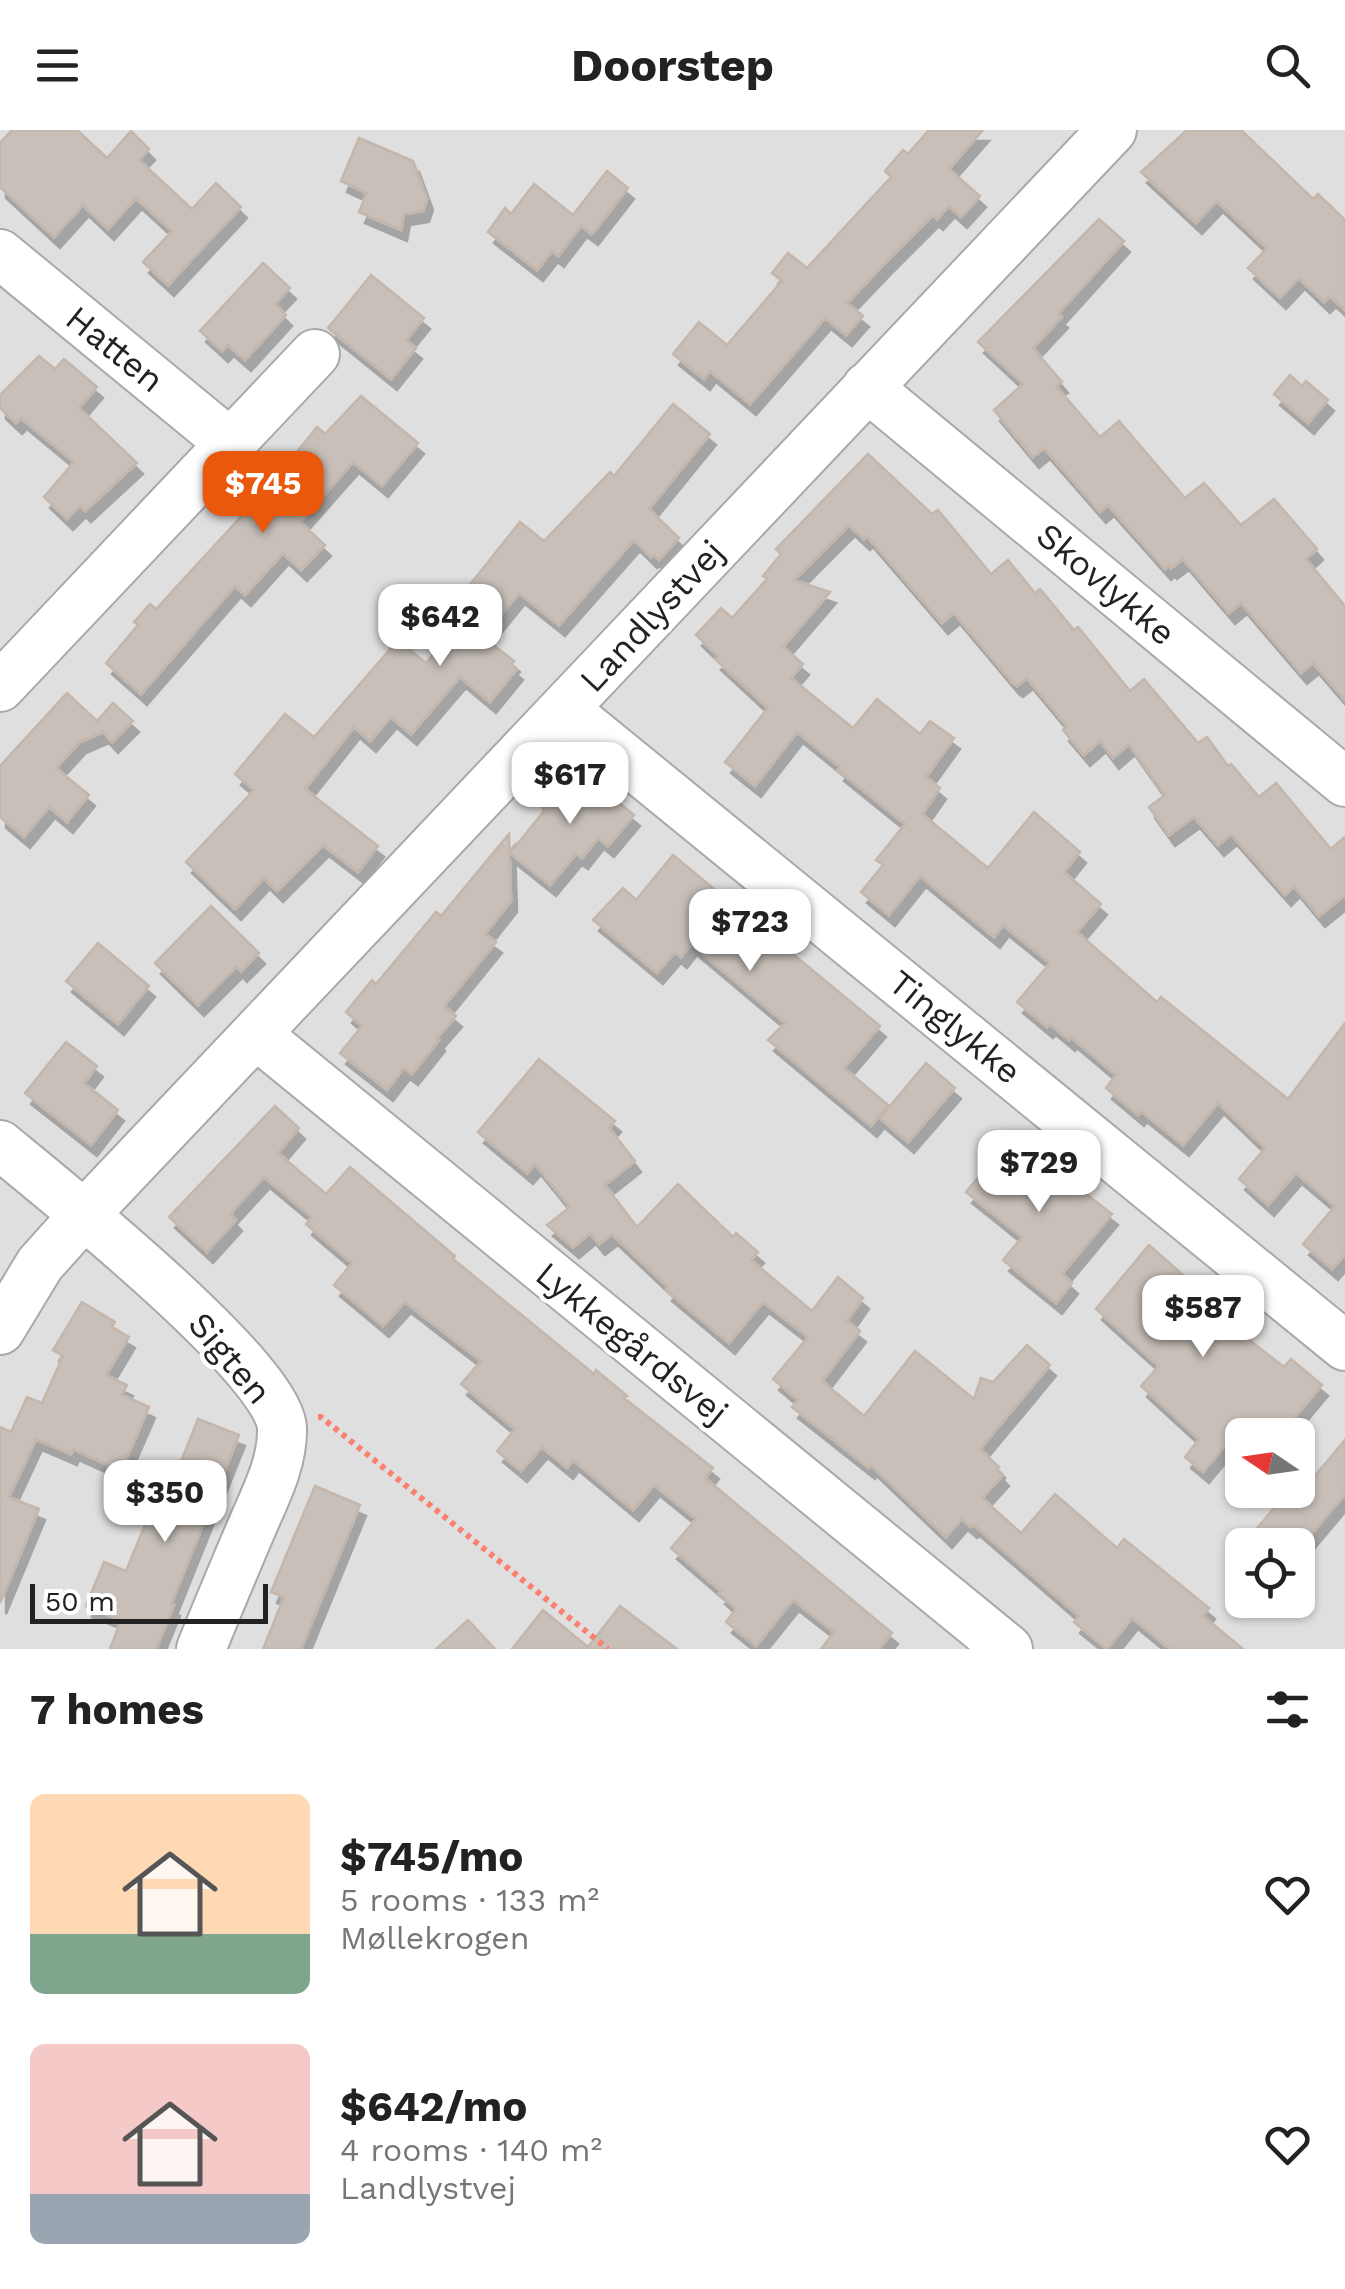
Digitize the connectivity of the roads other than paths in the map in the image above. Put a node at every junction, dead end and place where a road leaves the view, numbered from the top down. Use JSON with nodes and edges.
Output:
{"nodes":[{"id":1,"x":1112,"y":130,"type":"edge"},
{"id":2,"x":0,"y":254,"type":"edge"},
{"id":3,"x":315,"y":354,"type":"dead end"},
{"id":4,"x":867,"y":387,"type":"junction"},
{"id":5,"x":231,"y":444,"type":"junction"},
{"id":6,"x":0,"y":688,"type":"edge"},
{"id":7,"x":564,"y":708,"type":"junction"},
{"id":8,"x":1345,"y":782,"type":"edge"},
{"id":9,"x":257,"y":1034,"type":"junction"},
{"id":10,"x":0,"y":1146,"type":"edge"},
{"id":11,"x":84,"y":1215,"type":"junction"},
{"id":12,"x":0,"y":1330,"type":"edge"},
{"id":13,"x":1345,"y":1346,"type":"edge"},
{"id":14,"x":201,"y":1649,"type":"edge"},
{"id":15,"x":1008,"y":1649,"type":"edge"}],
"edges":[{"from":1,"to":4,"type":"street","name":"Landlystvej"},
{"from":2,"to":5,"type":"street","name":"Hatten"},
{"from":3,"to":5,"type":"street"},
{"from":4,"to":7,"type":"street","name":"Landlystvej"},
{"from":4,"to":8,"type":"street","name":"Skovlykke"},
{"from":5,"to":6,"type":"street"},
{"from":7,"to":9,"type":"street","name":"Landlystvej"},
{"from":7,"to":13,"type":"street","name":"Tinglykke"},
{"from":9,"to":11,"type":"street","name":"Landlystvej"},
{"from":9,"to":15,"type":"street","name":"Lykkegårdsvej"},
{"from":10,"to":11,"type":"street","name":"Sigten"},
{"from":11,"to":12,"type":"street","name":"Landlystvej"},
{"from":11,"to":14,"type":"street","name":"Sigten"}]}
